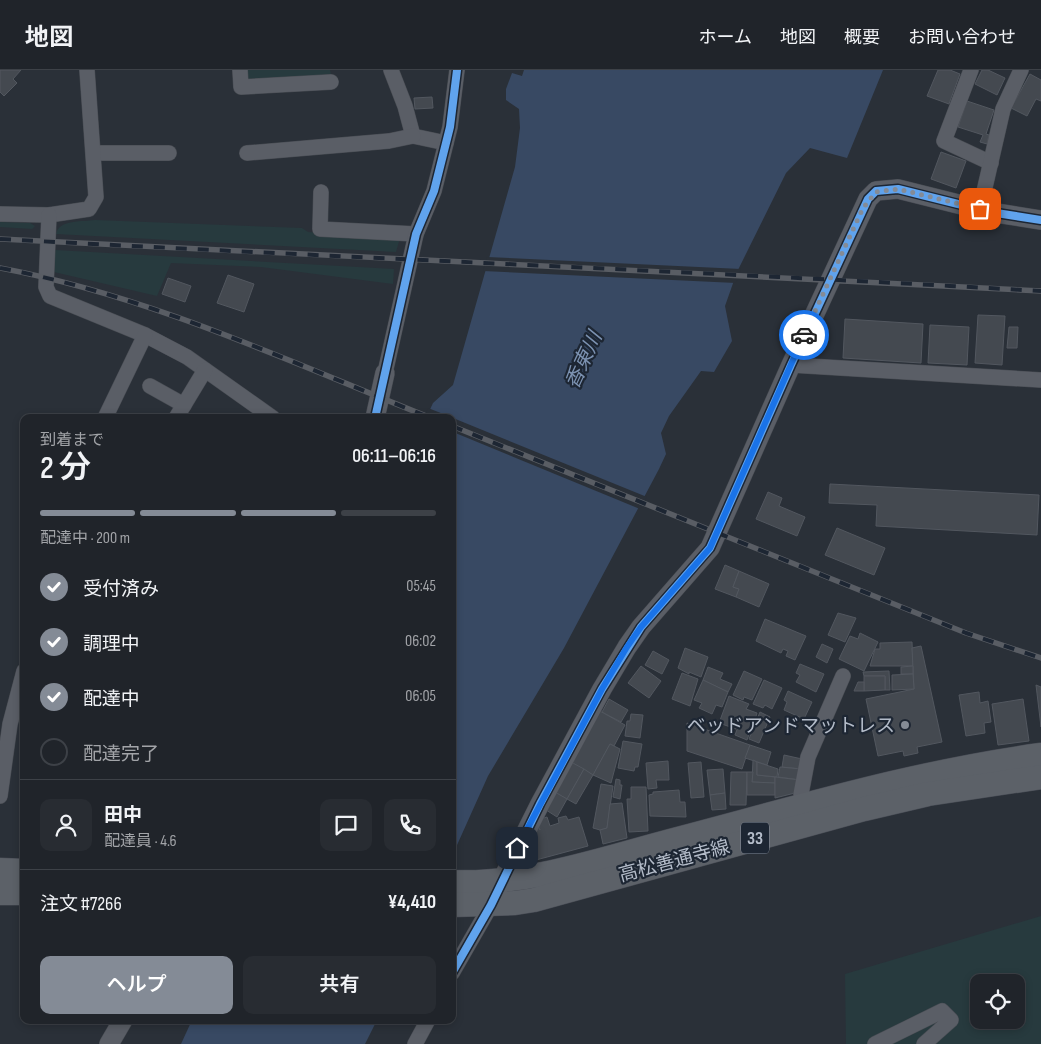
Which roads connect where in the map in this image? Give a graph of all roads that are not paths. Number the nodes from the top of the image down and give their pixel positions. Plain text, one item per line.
1 (87, 70) edge
2 (240, 70) edge
3 (391, 70) edge
4 (457, 70) edge
5 (972, 70) edge
6 (1022, 70) edge
7 (331, 82) dead end
8 (413, 136) junction
9 (446, 143) junction
10 (94, 152) junction
11 (247, 153) dead end
12 (169, 154) dead end
13 (991, 163) junction
14 (321, 192) dead end
15 (980, 209) junction
16 (0, 214) edge
17 (49, 214) junction
18 (1041, 220) edge
19 (416, 234) junction
20 (145, 335) junction
21 (790, 364) junction
22 (205, 370) junction
23 (385, 373) joint
24 (1041, 380) edge
25 (150, 386) dead end
26 (180, 411) edge
27 (107, 414) edge
28 (267, 414) edge
29 (376, 414) edge
30 (842, 676) dead end
31 (20, 684) edge
32 (4, 734) edge
33 (1041, 755) edge
34 (1041, 777) edge
35 (0, 796) edge
36 (807, 804) junction
37 (0, 870) edge
38 (20, 870) edge
39 (456, 884) edge
40 (0, 893) edge
41 (20, 893) edge
42 (480, 896) edge
43 (456, 962) edge
44 (121, 1024) edge
45 (426, 1024) edge
46 (109, 1044) edge
47 (415, 1044) edge
48 (875, 1044) edge
49 (924, 1044) edge

1 - 10 street
2 - 7 street
3 - 8 street
4 - 9 street
5 - 13 street
6 - 13 street
8 - 9 street
8 - 11 street
9 - 19 street
10 - 12 street
10 - 17 street
13 - 15 street
14 - 19 street
15 - 18 street
15 - 21 street
16 - 17 street
17 - 20 street
19 - 23 street
20 - 22 street
20 - 27 street
21 - 24 street
21 - 42 street
22 - 26 street
22 - 28 street
23 - 29 street
25 - 26 street
30 - 36 street
31 - 32 street
32 - 35 street
33 - 36 main road, 高松善通寺線 / 33
34 - 42 main road, 高松善通寺線 / 33
36 - 42 main road, 高松善通寺線 / 33
37 - 38 main road
39 - 42 main road, 高松善通寺線 / 33
40 - 41 main road
42 - 43 street
44 - 46 street
45 - 47 street
48 - 49 street

